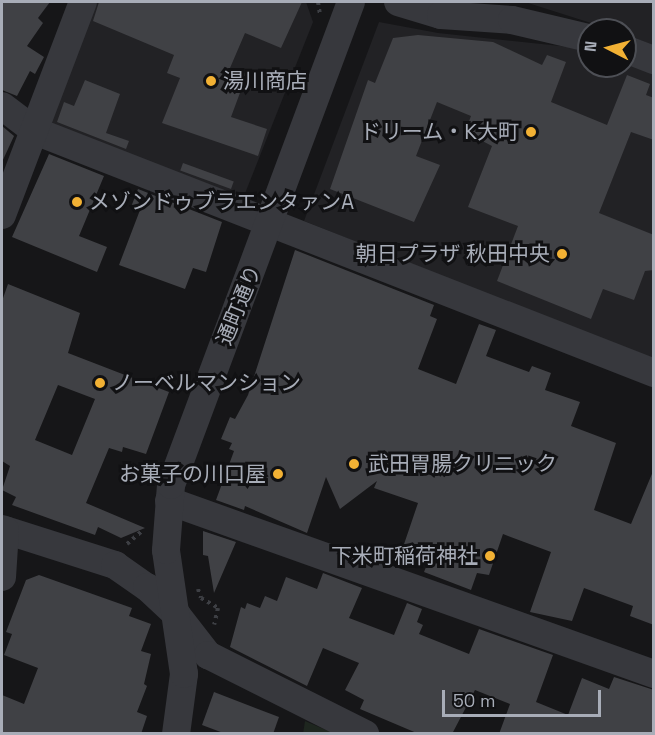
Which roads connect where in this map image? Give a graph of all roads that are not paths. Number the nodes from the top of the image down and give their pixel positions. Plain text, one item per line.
1 (83, 2) edge
2 (351, 2) edge
3 (398, 2) edge
4 (577, 35) edge
5 (637, 54) edge
6 (654, 60) edge
7 (2, 106) edge
8 (35, 131) junction
9 (2, 216) edge
10 (272, 222) junction
11 (654, 373) edge
12 (169, 501) junction
13 (3, 530) edge
14 (2, 577) edge
15 (177, 615) junction
16 (654, 674) edge
17 (176, 734) edge
18 (365, 734) edge

1 - 8 street
2 - 10 street, 通町通り
3 - 4 street
5 - 6 street
7 - 8 street
8 - 9 street
8 - 10 street
10 - 11 street
10 - 12 street, 通町通り
12 - 15 street, 通町通り
12 - 16 street
13 - 14 street
13 - 15 street
15 - 17 street, 通町通り
15 - 18 street

